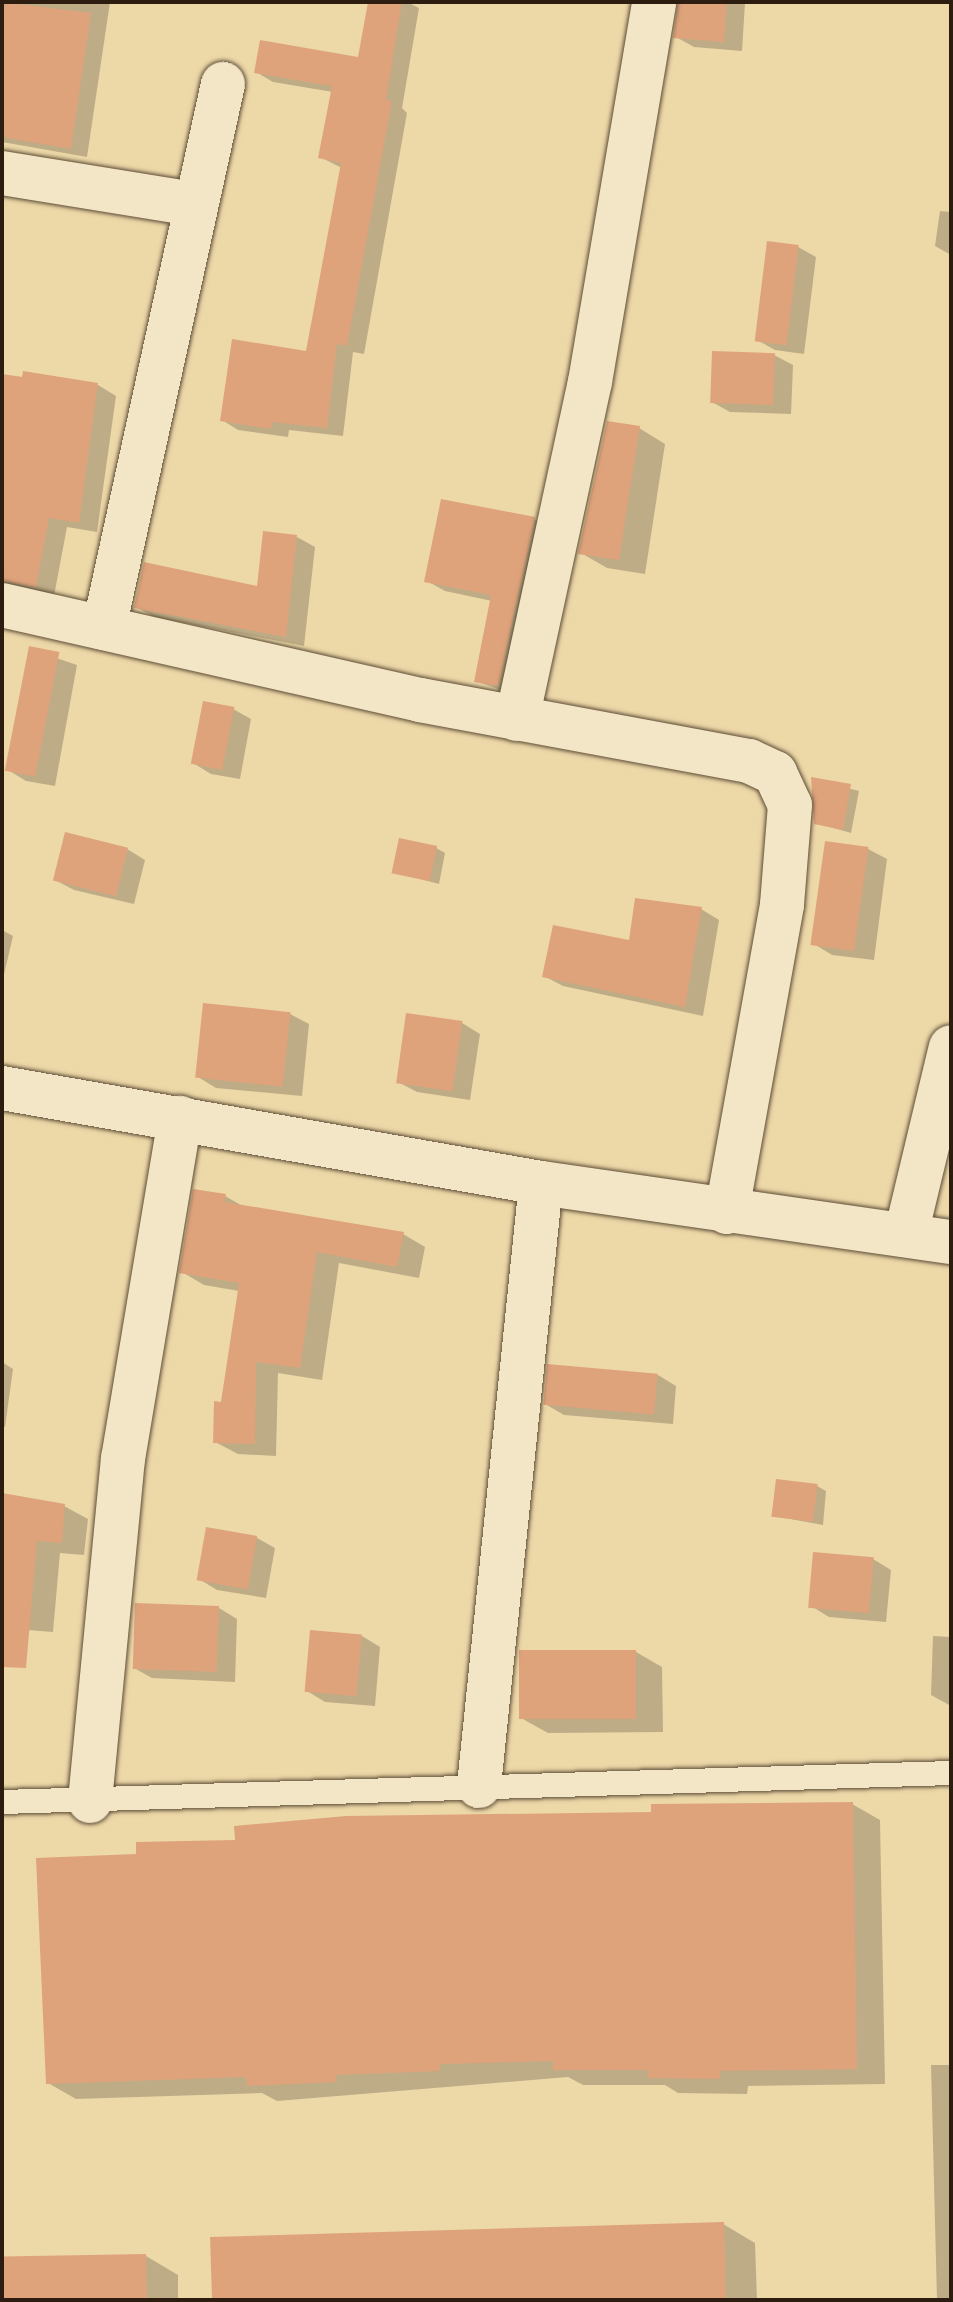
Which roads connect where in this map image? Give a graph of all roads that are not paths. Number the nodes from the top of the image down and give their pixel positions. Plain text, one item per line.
1 (654, 2) edge
2 (223, 84) dead end
3 (2, 173) edge
4 (194, 204) junction
5 (2, 605) edge
6 (104, 628) junction
7 (517, 719) junction
8 (951, 1047) edge
9 (2, 1088) edge
10 (180, 1118) junction
11 (541, 1183) junction
12 (727, 1212) junction
13 (906, 1234) junction
14 (951, 1242) edge
15 (951, 1773) edge
16 (479, 1786) junction
17 (90, 1801) junction
18 (2, 1802) edge

1 - 7 street
2 - 4 street
3 - 4 street
4 - 6 street
5 - 6 street
6 - 7 street
7 - 12 street
8 - 13 street
9 - 10 street
10 - 11 street
10 - 17 street
11 - 12 street
11 - 16 street
12 - 13 street
13 - 14 street
15 - 16 lane
16 - 17 lane
17 - 18 lane

